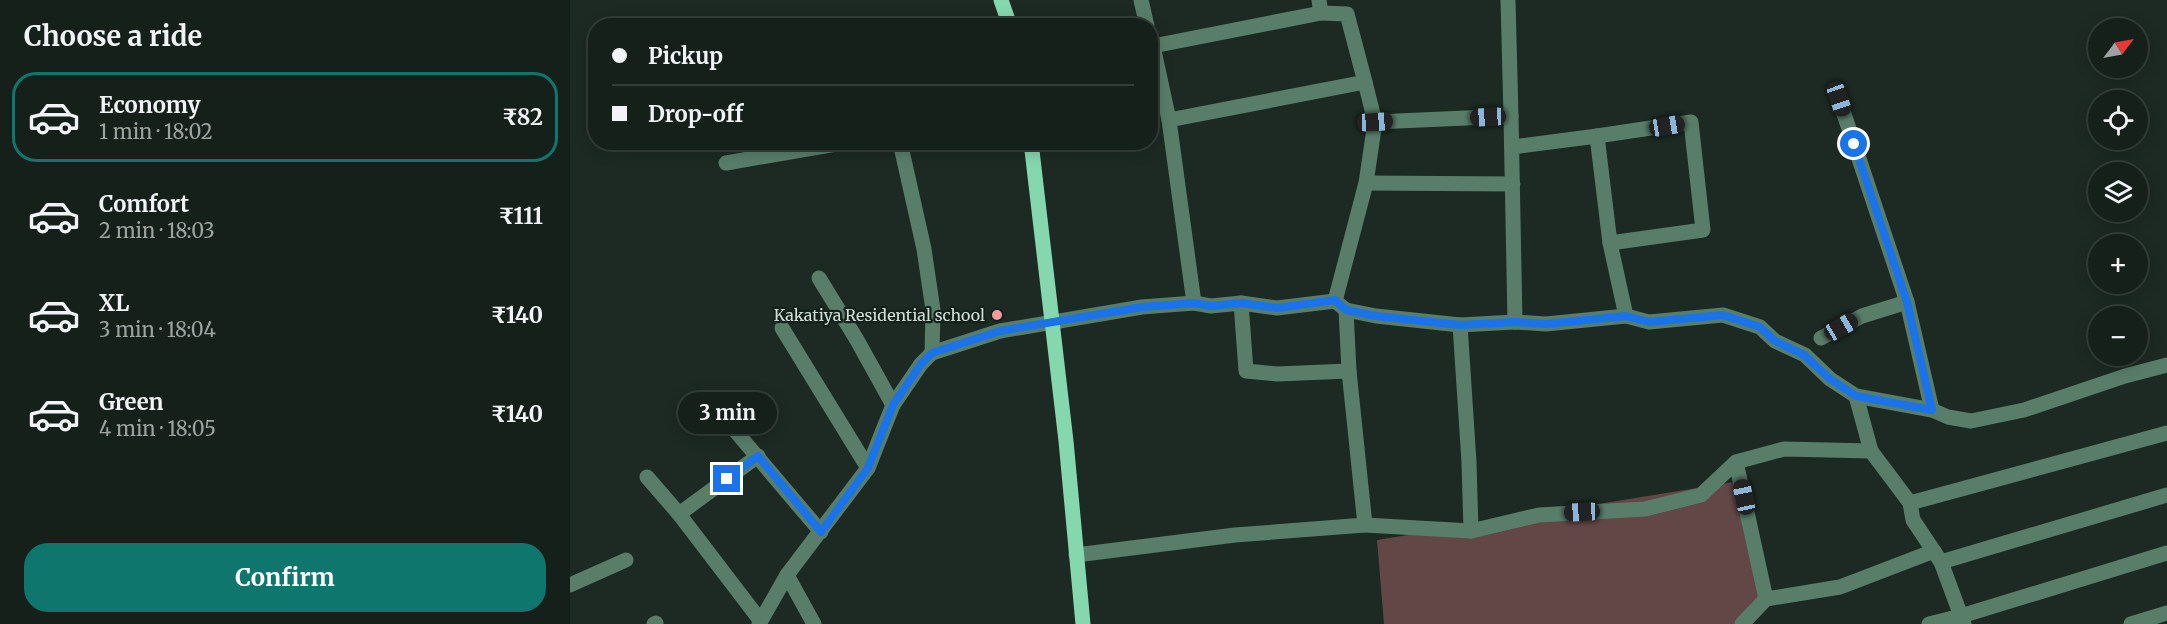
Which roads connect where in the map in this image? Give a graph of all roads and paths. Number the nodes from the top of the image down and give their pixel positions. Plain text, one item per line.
1 (1001, 0) edge
2 (1141, 0) edge
3 (1508, 0) edge
4 (1320, 7) edge
5 (1007, 18) edge
6 (1145, 18) edge
7 (1158, 41) edge
8 (1158, 70) edge
9 (1365, 82) junction
10 (1839, 99) dead end
11 (1511, 116) junction
12 (1169, 120) junction
13 (1375, 122) junction
14 (1596, 136) junction
15 (1512, 147) junction
16 (802, 150) edge
17 (902, 150) edge
18 (1032, 150) edge
19 (726, 163) dead end
20 (1366, 183) junction
21 (1513, 184) junction
22 (1610, 243) junction
23 (819, 278) dead end
24 (1907, 302) junction
25 (1194, 303) junction
26 (1241, 303) junction
27 (1340, 305) junction
28 (1626, 316) junction
29 (1052, 321) junction
30 (1515, 322) junction
31 (1460, 325) junction
32 (782, 328) dead end
33 (1821, 338) dead end
34 (932, 353) junction
35 (2167, 365) edge
36 (1349, 371) junction
37 (1856, 396) junction
38 (893, 405) junction
39 (1932, 410) junction
40 (721, 414) dead end
41 (2167, 433) edge
42 (1871, 451) junction
43 (758, 456) junction
44 (1736, 462) junction
45 (868, 468) junction
46 (647, 477) dead end
47 (2167, 495) edge
48 (1910, 502) junction
49 (679, 514) junction
50 (1365, 525) junction
51 (1471, 531) junction
52 (821, 532) junction
53 (2167, 553) edge
54 (1076, 555) junction
55 (1938, 556) junction
56 (626, 560) dead end
57 (787, 575) junction
58 (570, 585) edge
59 (1766, 599) junction
60 (2167, 613) edge
61 (1963, 620) edge
62 (759, 622) edge
63 (813, 624) edge
64 (1083, 624) edge
65 (1742, 624) edge
66 (1929, 624) edge
67 (2131, 624) edge

1 - 5 main road
2 - 6 street
3 - 11 street
4 - 7 street
4 - 9 street
8 - 12 street
9 - 12 street
9 - 13 street
10 - 24 street
11 - 13 street
11 - 15 street
12 - 25 street
13 - 20 street
14 - 15 street
14 - 22 street
14 - 22 street
15 - 21 street
16 - 19 street
17 - 34 street
18 - 29 main road
20 - 21 street
20 - 27 street
21 - 30 street
22 - 28 street
23 - 38 street
24 - 33 street
24 - 39 street
25 - 26 street
25 - 29 street
26 - 27 street
26 - 36 street
27 - 31 street
27 - 36 street
28 - 30 street
28 - 37 street
29 - 34 street
29 - 54 main road
30 - 31 street
31 - 51 street
32 - 45 street
34 - 38 street
35 - 39 street
36 - 50 street
37 - 39 street
37 - 42 street
38 - 45 street
40 - 43 street
41 - 48 street
42 - 44 street
42 - 48 street
43 - 49 street
43 - 52 street
44 - 51 street
44 - 59 street
45 - 52 street
46 - 49 street
47 - 55 street
48 - 55 street
49 - 62 street
50 - 51 street
50 - 54 street
52 - 57 street
53 - 61 street
54 - 64 main road
55 - 59 street
55 - 61 street
56 - 58 street
57 - 62 street
57 - 63 street
59 - 65 street
60 - 67 street
61 - 66 street

